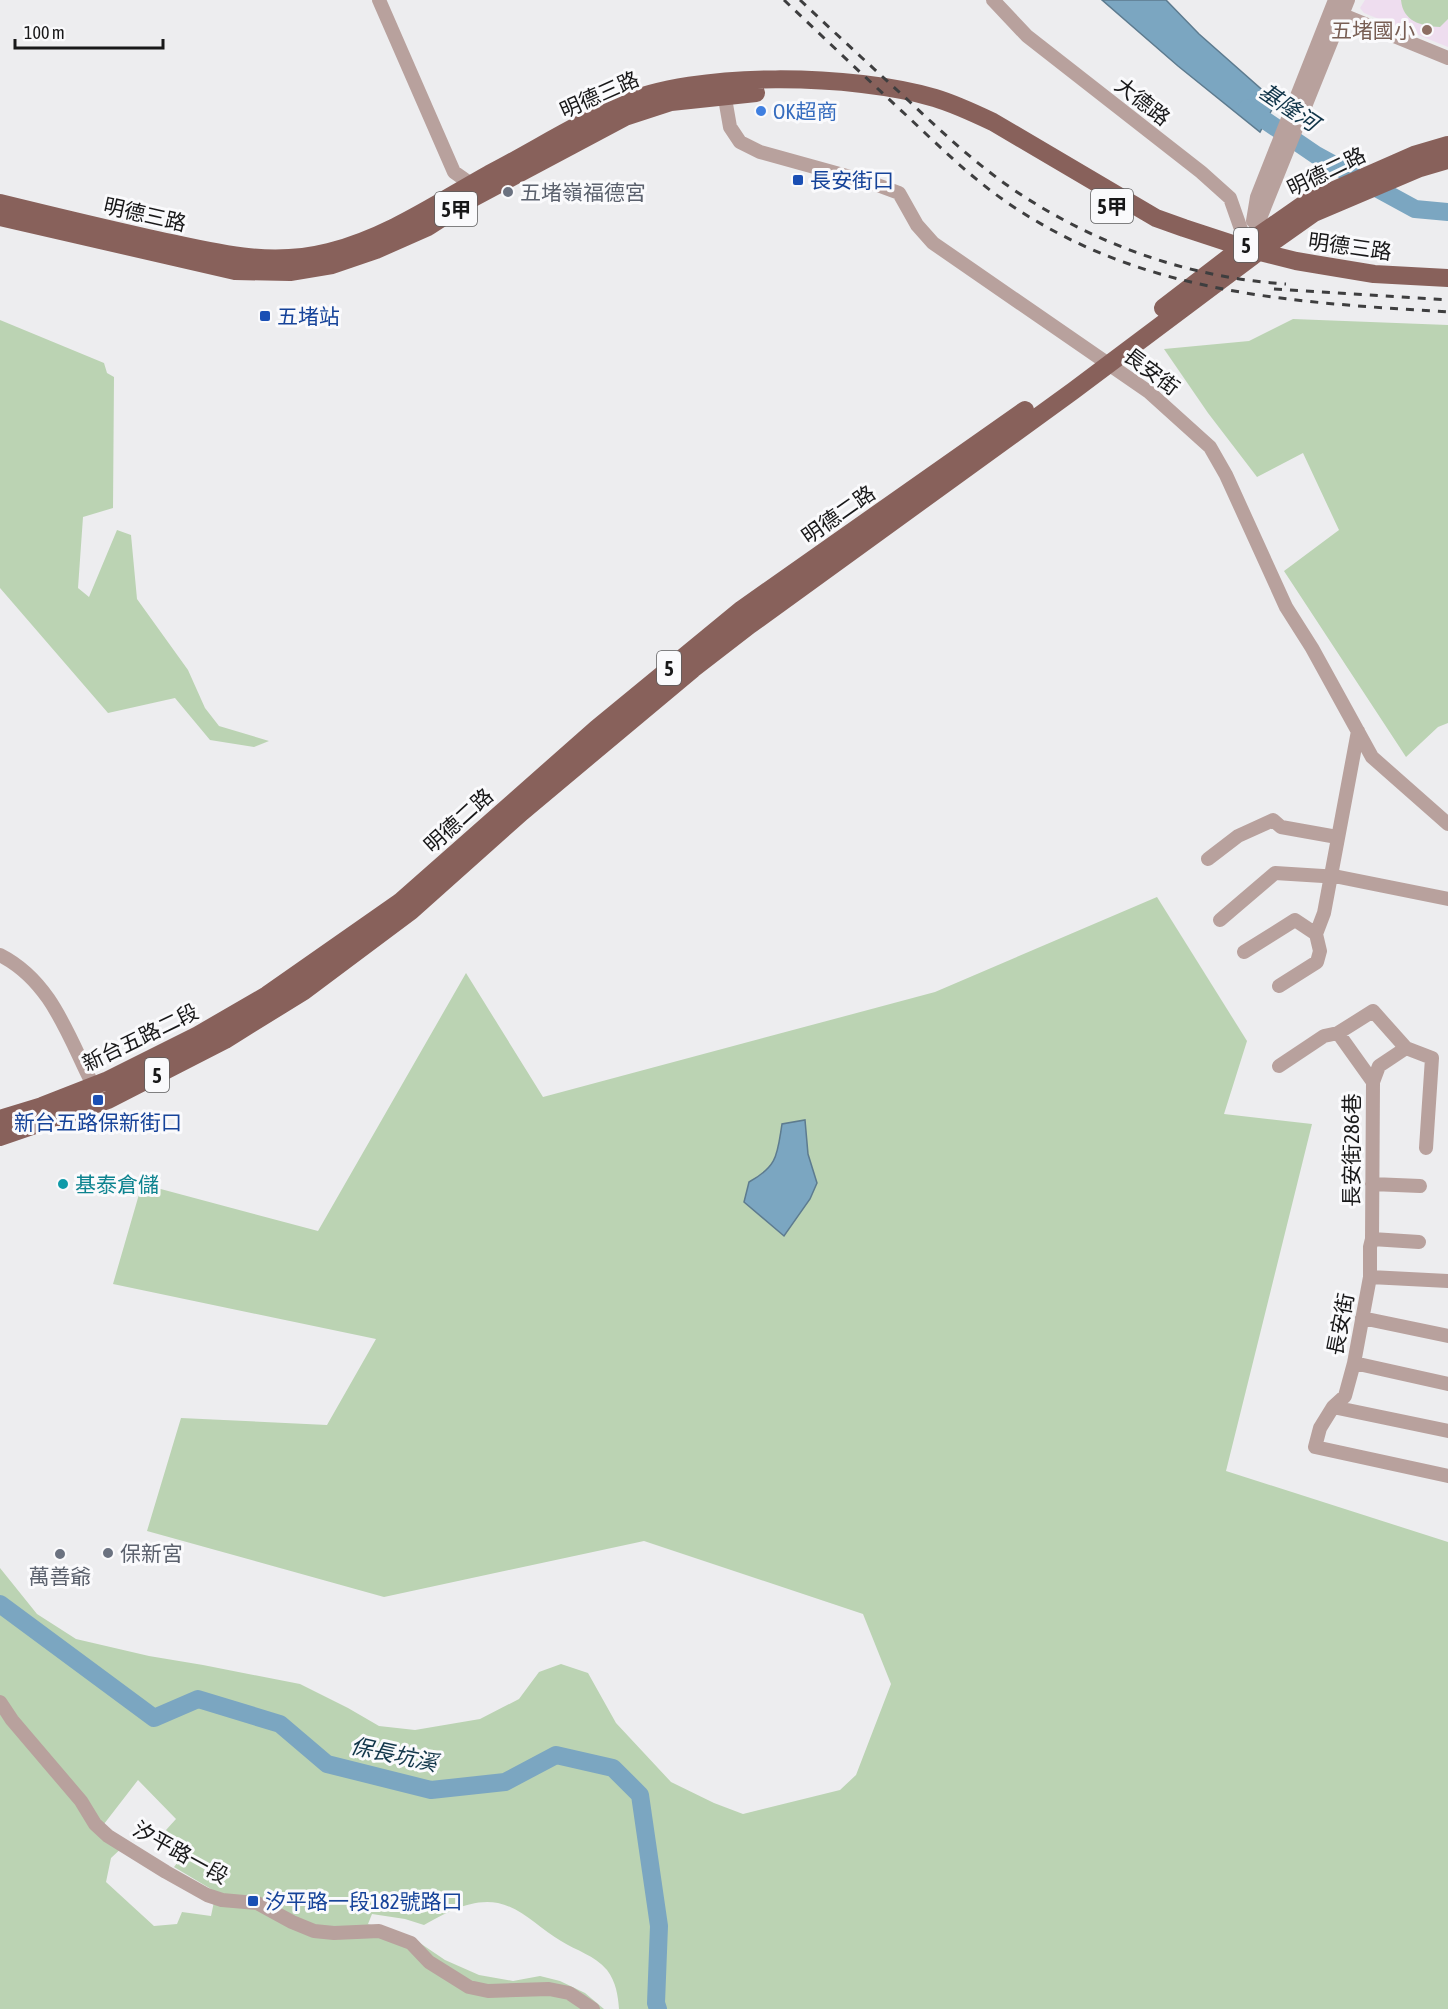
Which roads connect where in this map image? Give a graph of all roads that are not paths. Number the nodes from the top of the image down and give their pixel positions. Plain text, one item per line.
1 (379, 0) edge
2 (993, 0) edge
3 (1348, 0) edge
4 (1336, 8) edge
5 (1448, 58) edge
6 (724, 89) junction
7 (1448, 145) edge
8 (1448, 160) edge
9 (454, 172) junction
10 (477, 188) junction
11 (0, 203) edge
12 (450, 206) junction
13 (0, 217) edge
14 (104, 235) junction
15 (1248, 249) junction
16 (1448, 278) edge
17 (1069, 387) junction
18 (1358, 731) junction
19 (1448, 824) edge
20 (1337, 837) junction
21 (1208, 859) dead end
22 (1330, 876) junction
23 (1448, 898) edge
24 (1220, 920) dead end
25 (1316, 934) junction
26 (1244, 952) dead end
27 (0, 955) edge
28 (298, 984) junction
29 (1279, 986) dead end
30 (1338, 1034) junction
31 (1406, 1048) junction
32 (1279, 1066) dead end
33 (89, 1077) dead end
34 (1372, 1082) junction
35 (0, 1119) edge
36 (0, 1137) edge
37 (1426, 1148) dead end
38 (1372, 1184) junction
39 (1420, 1186) dead end
40 (1372, 1239) junction
41 (1419, 1242) dead end
42 (1370, 1276) junction
43 (1448, 1281) edge
44 (1362, 1318) junction
45 (1448, 1336) edge
46 (1354, 1363) junction
47 (1448, 1384) edge
48 (1333, 1407) junction
49 (1448, 1431) edge
50 (1448, 1476) edge
51 (0, 1702) edge
52 (593, 2009) edge

1 - 9 street
2 - 15 street, 大德路
3 - 4 street
4 - 5 street
4 - 15 street
6 - 10 main road, 明德三路 / 5甲
6 - 15 main road, 明德三路 / 5甲
6 - 18 street, 長安街
7 - 17 main road, 明德二路 / 5
8 - 17 main road, 明德二路 / 5
9 - 10 street
9 - 12 street
10 - 12 main road, 明德三路 / 5甲
11 - 14 main road, 明德三路 / 5甲
12 - 14 main road, 明德三路 / 5甲
13 - 14 main road, 明德三路 / 5甲
15 - 16 main road, 明德三路 / 5甲
17 - 28 main road, 明德二路 / 5
18 - 19 street, 長安街
18 - 20 street
20 - 21 street
20 - 22 street
22 - 23 street
22 - 24 street
22 - 25 street
25 - 26 street
25 - 29 street
27 - 33 street
28 - 35 main road, 新台五路二段 / 5
28 - 36 main road, 新台五路二段 / 5
30 - 31 street
30 - 32 street
30 - 34 street, 長安街286巷
31 - 34 street
31 - 37 street
34 - 38 street, 長安街286巷
38 - 39 street
38 - 40 street, 長安街286巷
40 - 41 street
40 - 42 street, 長安街286巷
42 - 43 street, 長安街
42 - 44 street, 長安街
44 - 45 street
44 - 46 street, 長安街
46 - 47 street
46 - 48 street, 長安街
48 - 49 street
48 - 50 street, 長安街
51 - 52 street, 汐平路一段

